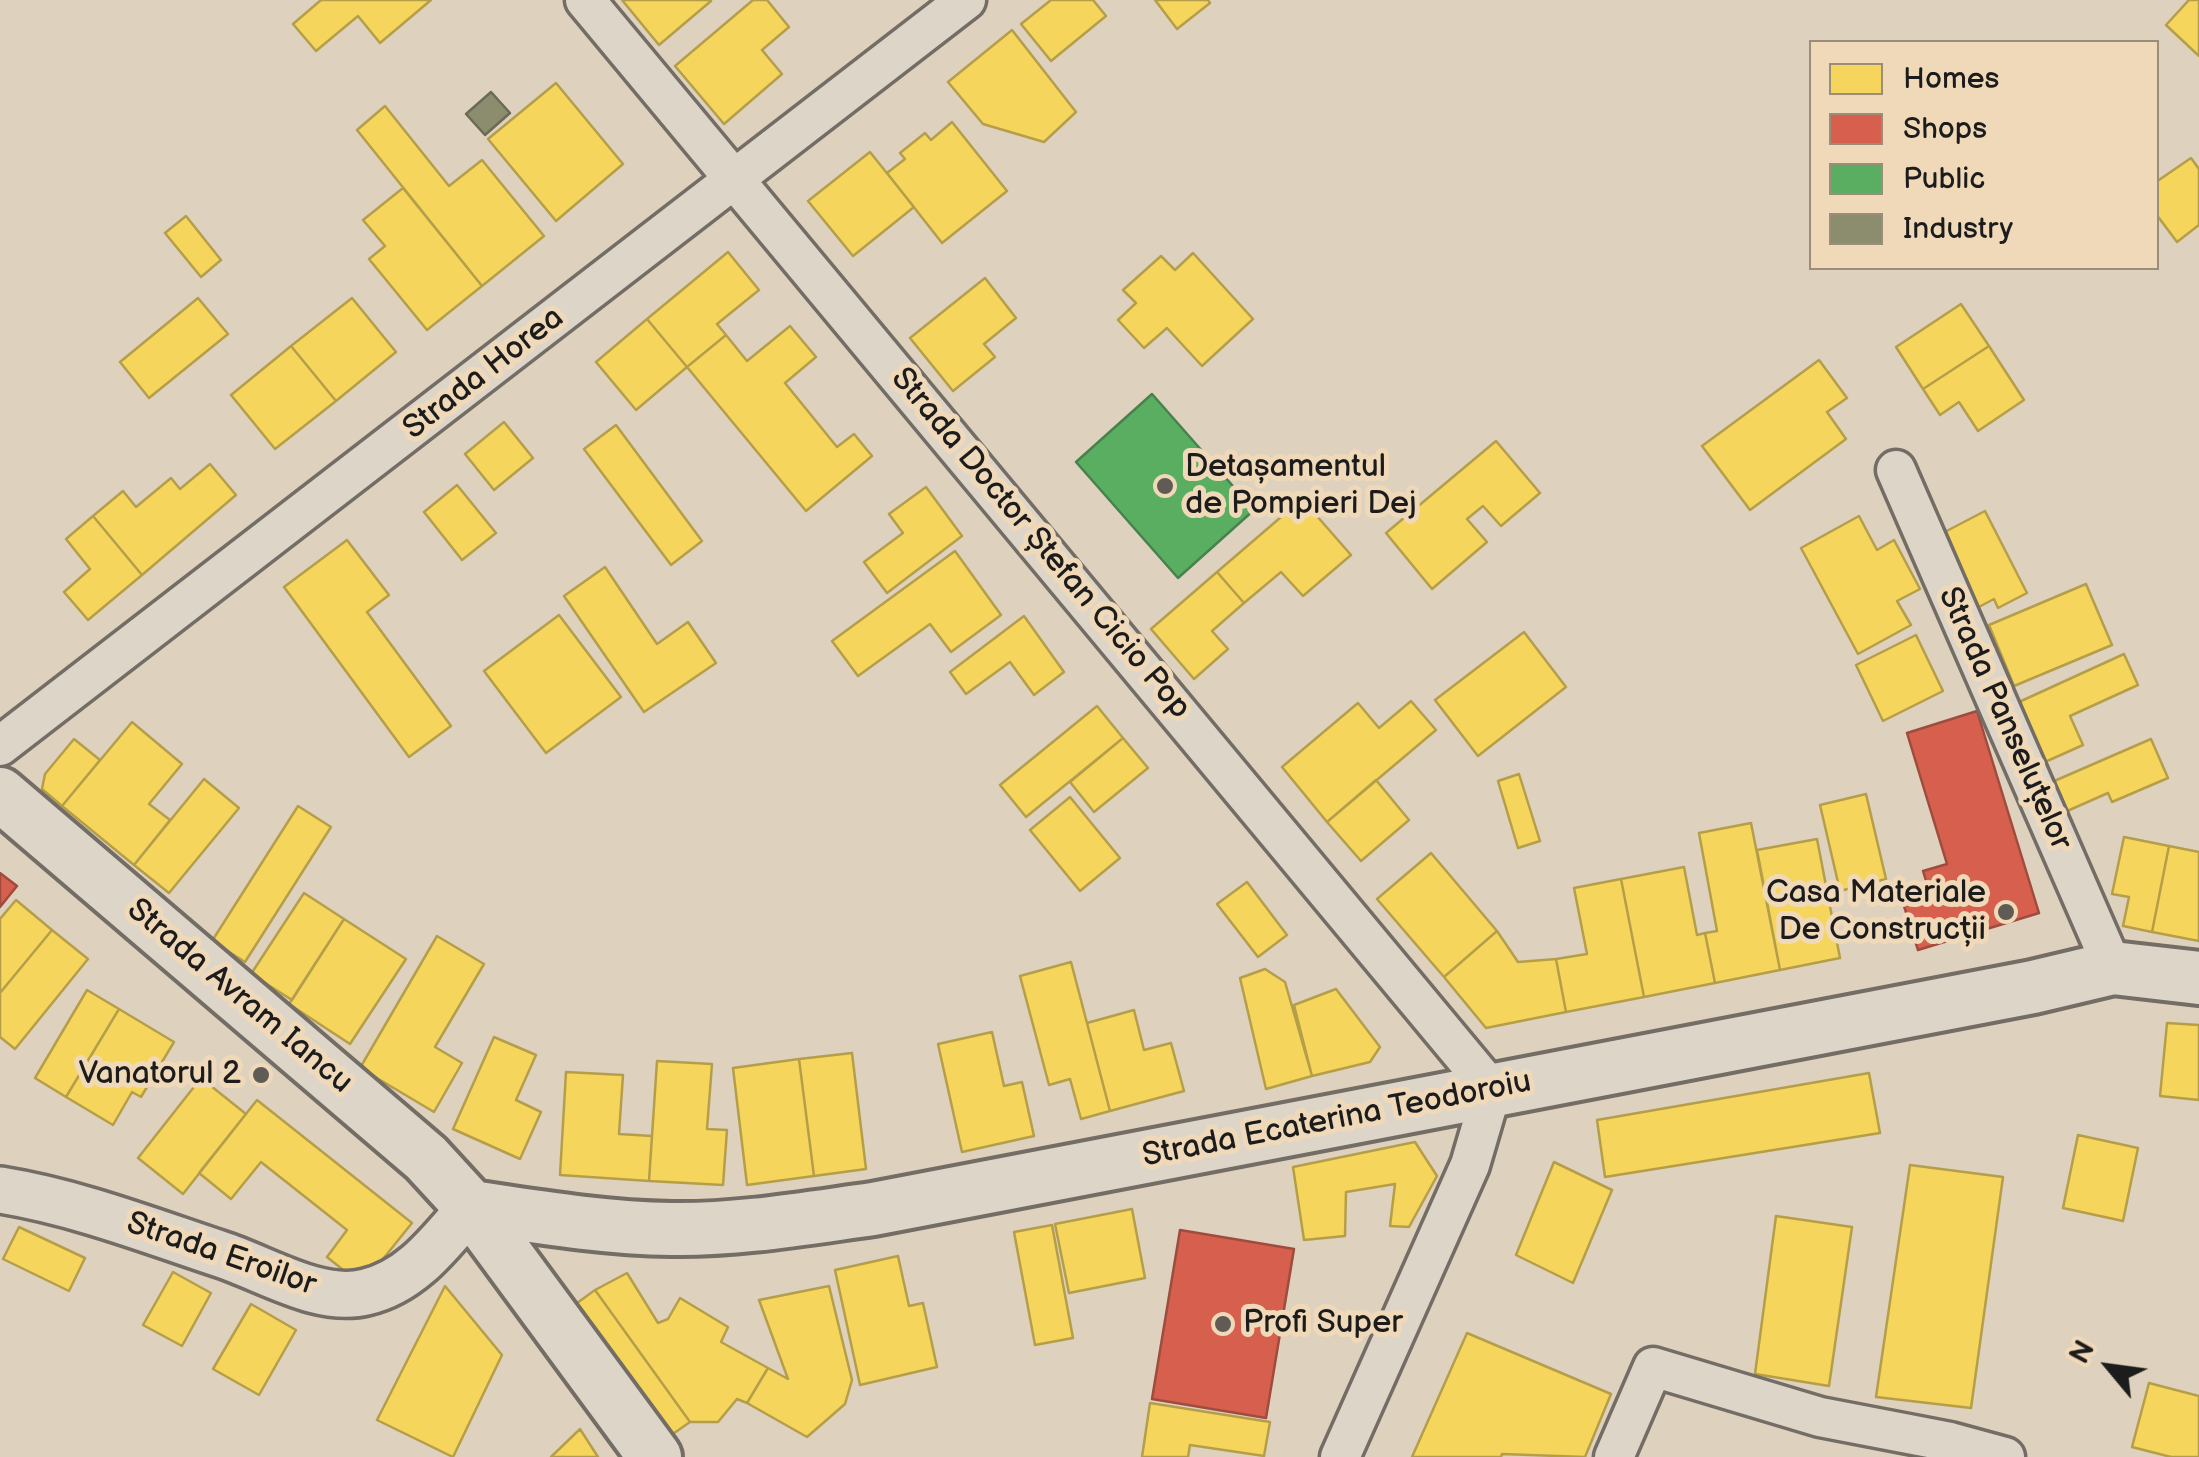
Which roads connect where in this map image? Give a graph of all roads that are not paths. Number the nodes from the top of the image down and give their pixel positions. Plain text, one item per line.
1 (585, 0) edge
2 (966, 0) edge
3 (737, 179) junction
4 (1896, 470) dead end
5 (0, 746) edge
6 (0, 794) edge
7 (2112, 968) junction
8 (2199, 978) edge
9 (1492, 1090) junction
10 (0, 1190) edge
11 (471, 1206) junction
12 (656, 1457) edge
13 (1340, 1457) edge
14 (1614, 1457) edge
15 (2005, 1457) edge

1 - 3 street, Strada Doctor Ștefan Cicio Pop
2 - 3 street, Strada Horea
3 - 5 street, Strada Horea
3 - 9 street, Strada Doctor Ștefan Cicio Pop
4 - 7 street, Strada Panseluțelor
6 - 11 main road, Strada Avram Iancu
7 - 8 main road, Strada Ecaterina Teodoroiu
7 - 9 main road, Strada Ecaterina Teodoroiu
9 - 11 main road, Strada Ecaterina Teodoroiu
9 - 13 street
10 - 11 street, Strada Eroilor
11 - 12 main road, Strada Avram Iancu
14 - 15 street

